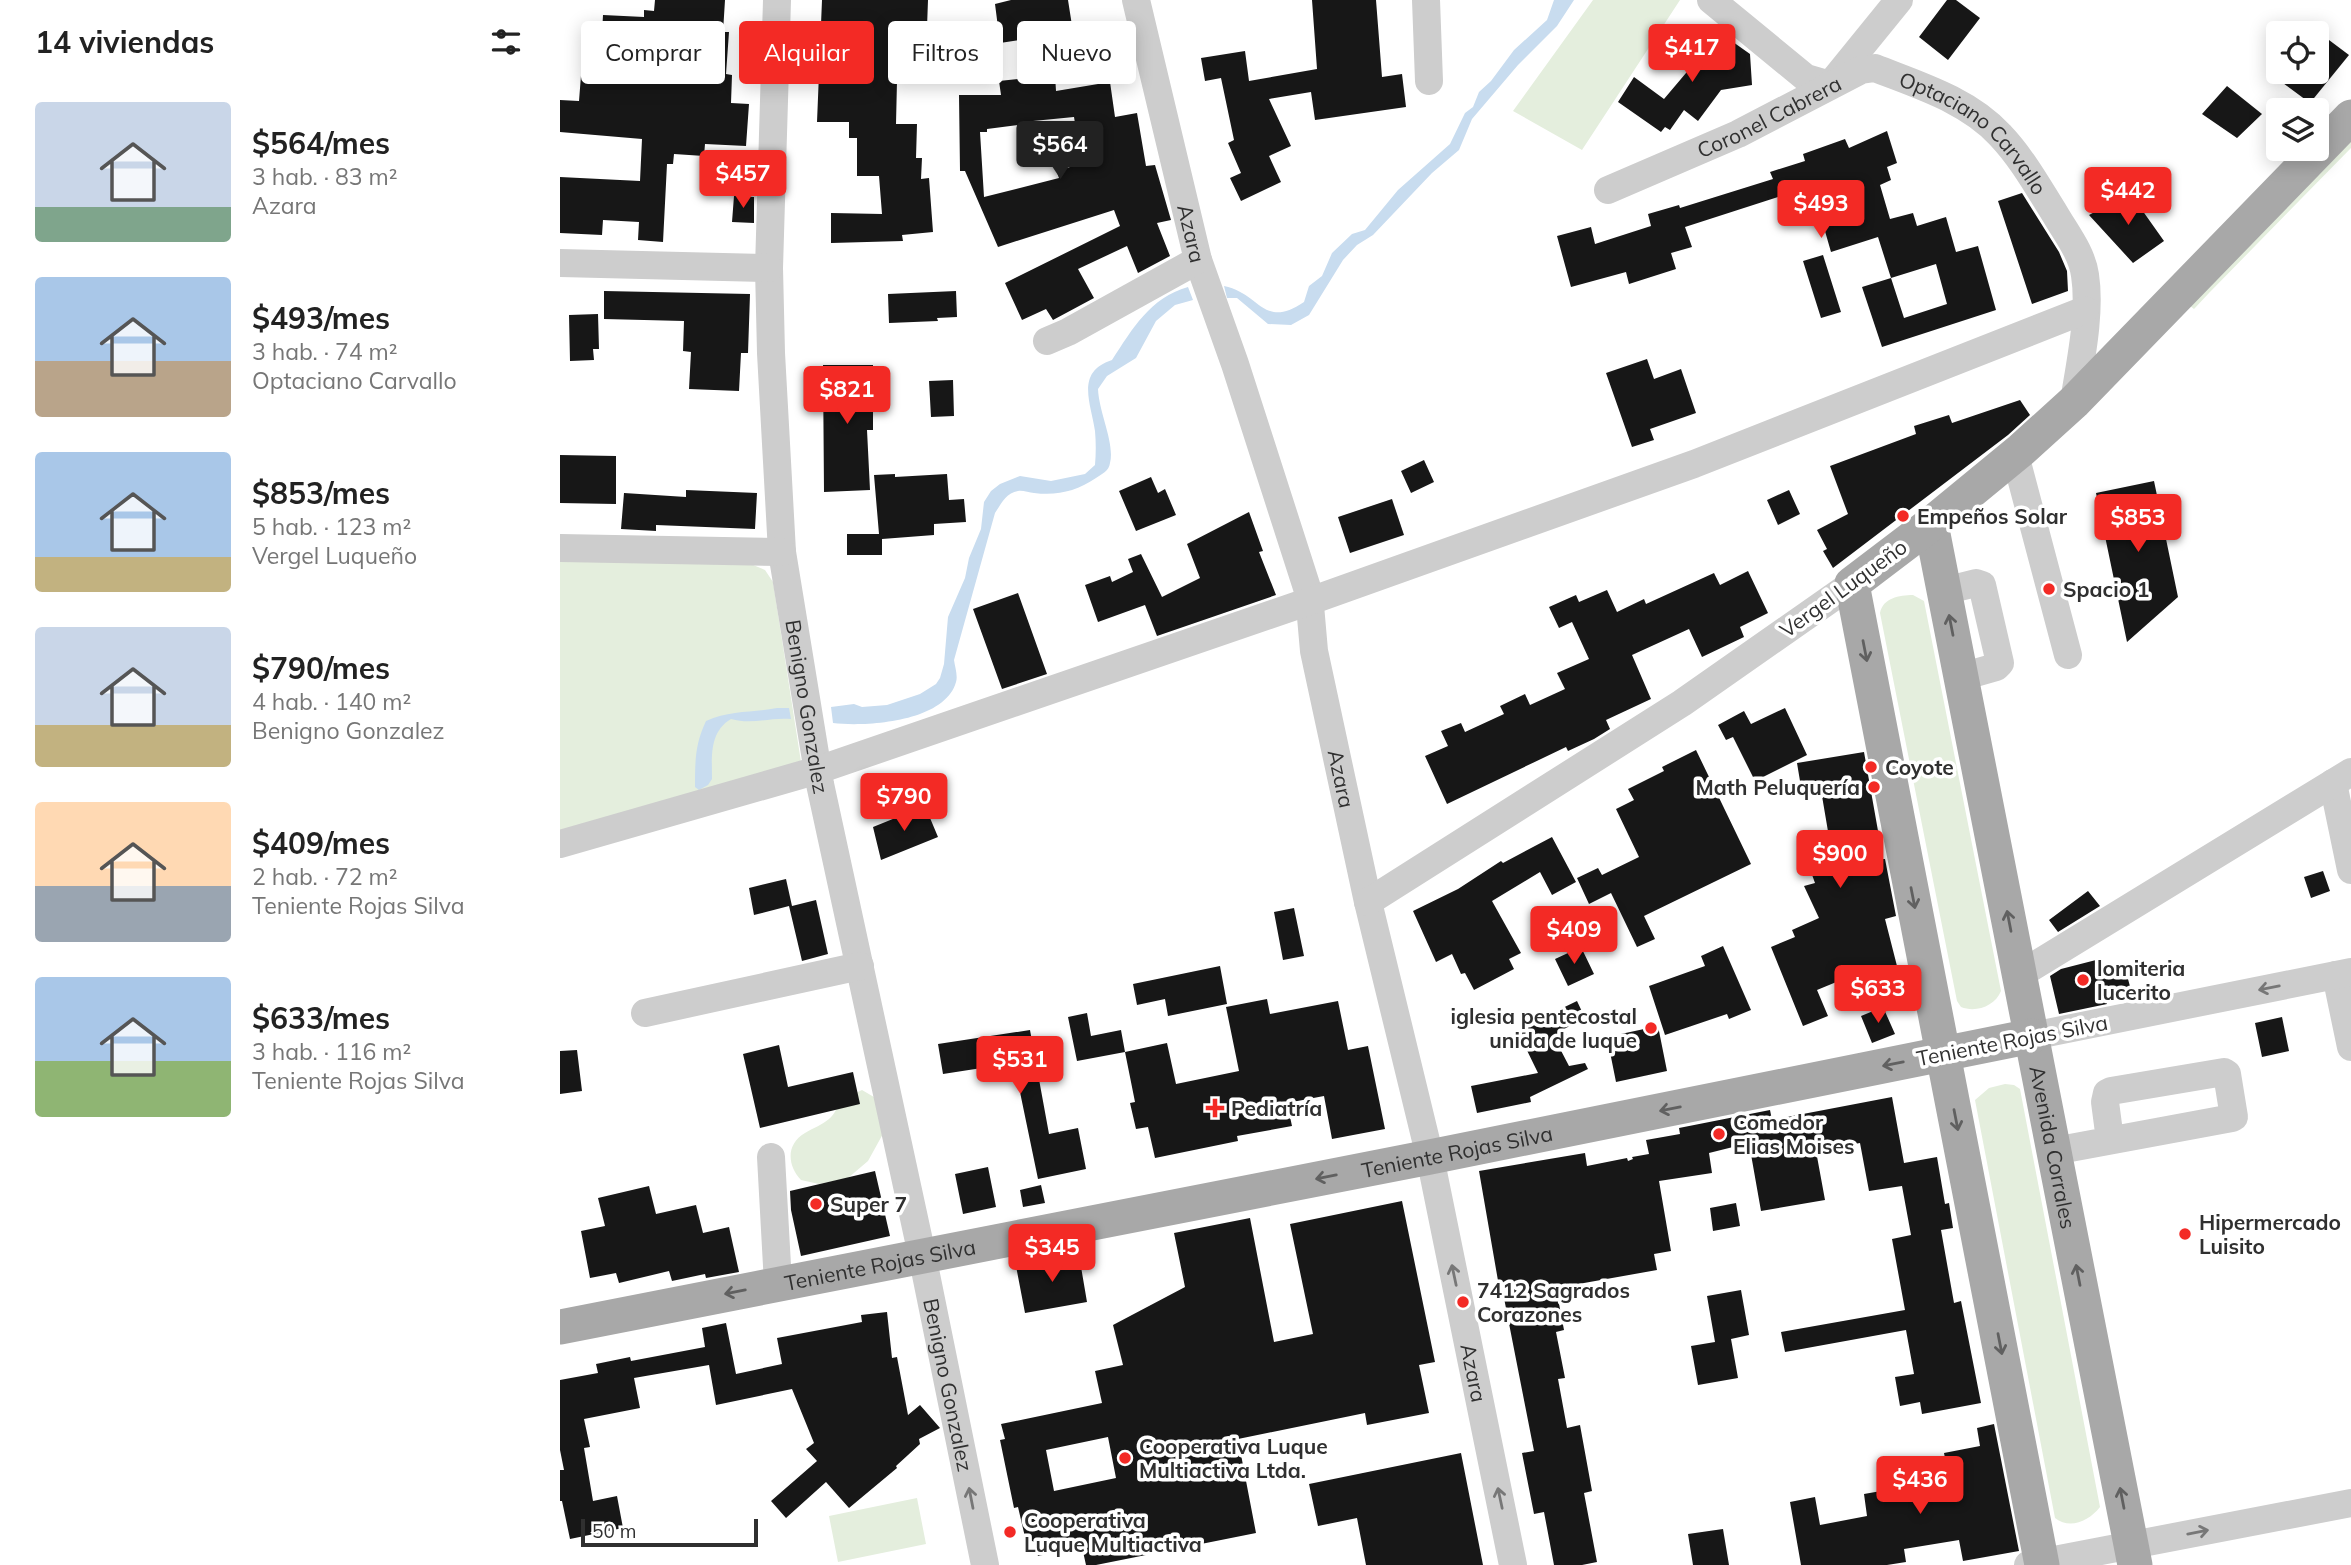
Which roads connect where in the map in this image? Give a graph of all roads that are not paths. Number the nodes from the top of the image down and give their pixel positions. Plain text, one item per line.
1 (777, 0) edge
2 (1136, 0) edge
3 (1426, 0) edge
4 (1711, 0) edge
5 (1899, 0) edge
6 (1429, 81) dead end
7 (1830, 85) junction
8 (2351, 117) edge
9 (1608, 190) dead end
10 (560, 263) edge
11 (1200, 267) junction
12 (769, 268) junction
13 (2085, 310) junction
14 (1047, 341) dead end
15 (2074, 402) junction
16 (2015, 455) junction
17 (1931, 524) junction
18 (560, 548) edge
19 (782, 552) junction
20 (1852, 584) junction
21 (1310, 601) junction
22 (2068, 655) dead end
23 (818, 770) junction
24 (2342, 777) edge
25 (560, 844) edge
26 (2351, 870) edge
27 (1368, 902) junction
28 (860, 966) junction
29 (2344, 973) edge
30 (2019, 975) junction
31 (645, 1013) dead end
32 (2032, 1036) junction
33 (2351, 1047) edge
34 (1943, 1054) junction
35 (2110, 1140) dead end
36 (2054, 1151) junction
37 (771, 1157) dead end
38 (1430, 1157) junction
39 (922, 1255) junction
40 (778, 1284) junction
41 (560, 1327) edge
42 (2351, 1503) edge
43 (2133, 1555) edge
44 (2038, 1564) edge
45 (985, 1565) edge
46 (1514, 1565) edge

1 - 12 street, Benigno Gonzalez
2 - 11 street, Azara
3 - 6 street
4 - 7 street
5 - 7 street, Coronel Cabrera
7 - 9 street, Coronel Cabrera
7 - 13 street, Optaciano Carvallo
8 - 15 main road, Vergel Luqueño
10 - 12 street
11 - 14 street
11 - 21 street, Azara
12 - 19 street, Benigno Gonzalez
13 - 15 street, Optaciano Carvallo
13 - 21 street
15 - 16 main road, Vergel Luqueño
16 - 17 main road, Vergel Luqueño
16 - 22 street
17 - 20 main road, Vergel Luqueño
30 -> 17 main road, Avenida Corrales
18 - 19 street
19 - 23 street, Benigno Gonzalez
20 - 27 street, Vergel Luqueño
20 -> 34 main road
21 - 23 street
21 - 27 street, Azara
23 - 25 street
23 - 28 street, Benigno Gonzalez
24 - 26 street
24 - 30 street
27 - 38 street, Azara
28 - 31 street
28 - 39 street, Benigno Gonzalez
29 -> 32 street, Teniente Rojas Silva
29 - 33 street
30 - 32 main road, Avenida Corrales
32 - 34 main road, Teniente Rojas Silva
32 - 36 main road, Avenida Corrales
34 -> 38 main road, Teniente Rojas Silva
34 -> 44 main road
35 - 36 street
43 -> 36 main road, Avenida Corrales
37 - 40 street
38 -> 39 main road, Teniente Rojas Silva
46 -> 38 street, Azara
39 - 40 main road, Teniente Rojas Silva
45 -> 39 street, Benigno Gonzalez
40 -> 41 main road, Teniente Rojas Silva
43 -> 42 street
43 - 44 street

